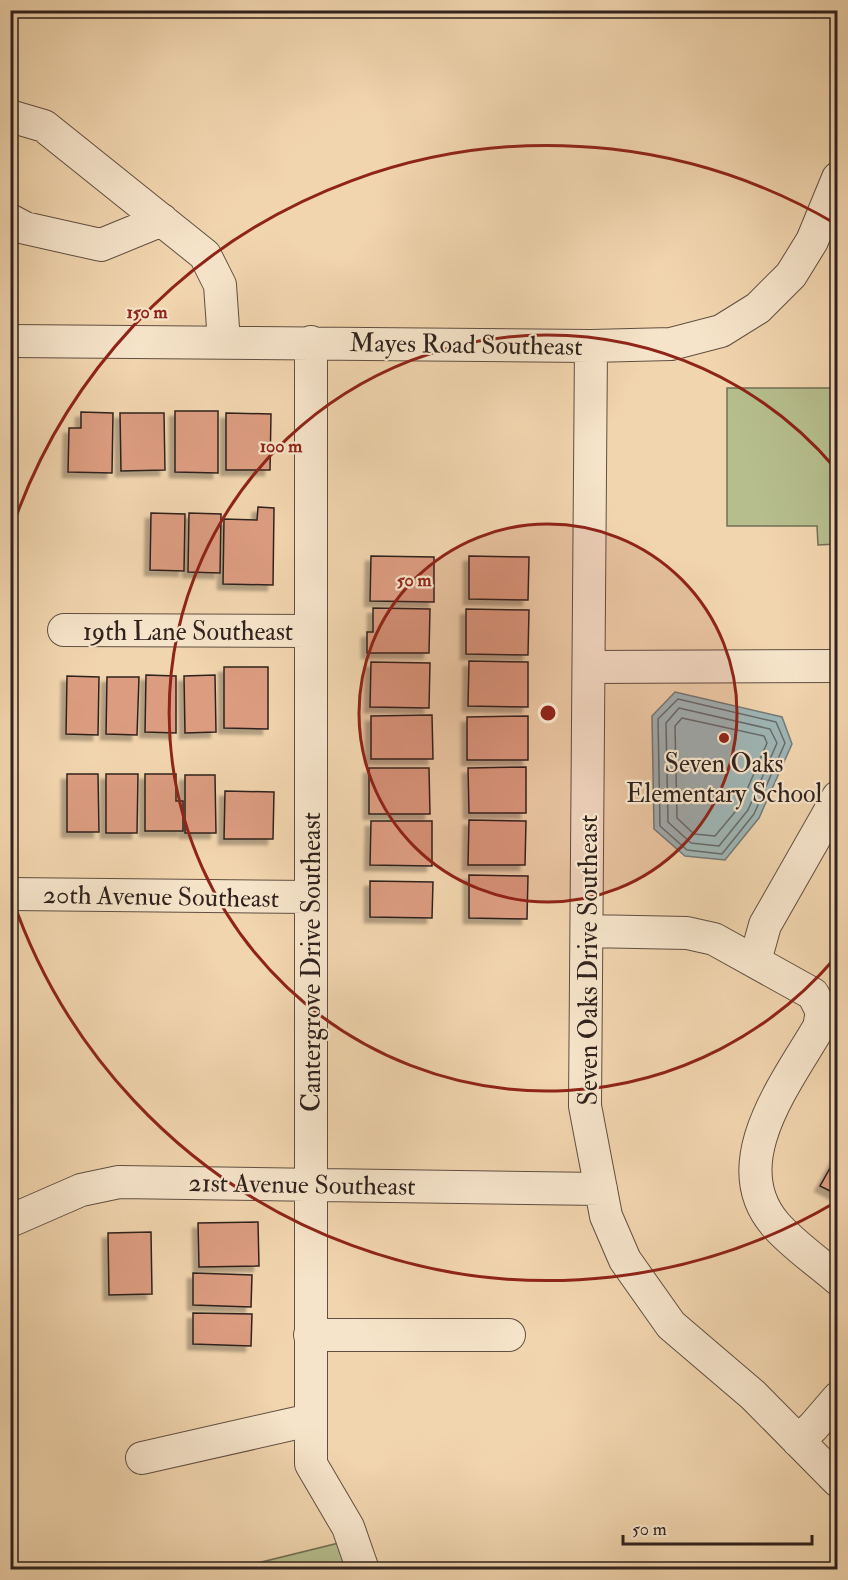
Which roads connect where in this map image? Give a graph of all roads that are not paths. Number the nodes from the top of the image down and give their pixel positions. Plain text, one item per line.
1 (10, 116) edge
2 (837, 178) edge
3 (10, 220) edge
4 (162, 220) junction
5 (10, 341) edge
6 (224, 342) junction
7 (312, 342) junction
8 (591, 345) junction
9 (64, 630) dead end
10 (311, 631) junction
11 (837, 666) edge
12 (589, 667) junction
13 (837, 797) edge
14 (10, 894) edge
15 (311, 897) junction
16 (587, 931) junction
17 (755, 961) junction
18 (310, 1184) junction
19 (601, 1189) junction
20 (10, 1221) edge
21 (837, 1279) edge
22 (310, 1335) junction
23 (509, 1335) dead end
24 (837, 1398) edge
25 (310, 1420) junction
26 (798, 1441) junction
27 (142, 1458) dead end
28 (837, 1481) edge
29 (363, 1569) edge

1 - 4 street
2 - 8 street, Mayes Road Southeast
3 - 4 street
4 - 6 street
5 - 6 street, Mayes Road Southeast
6 - 7 street, Mayes Road Southeast
7 - 8 street, Mayes Road Southeast
7 - 10 street, Cantergrove Drive Southeast
8 - 12 street, Seven Oaks Drive Southeast
9 - 10 street, 19th Lane Southeast
10 - 15 street, Cantergrove Drive Southeast
11 - 12 street
12 - 16 street, Seven Oaks Drive Southeast
13 - 17 street
14 - 15 street, 20th Avenue Southeast
15 - 18 street, Cantergrove Drive Southeast
16 - 17 street
16 - 19 street, Seven Oaks Drive Southeast
17 - 21 street
18 - 19 street, 21st Avenue Southeast
18 - 20 street, 21st Avenue Southeast
18 - 22 street, Cantergrove Drive Southeast
19 - 26 street, Seven Oaks Drive Southeast
22 - 23 street
22 - 25 street, Cantergrove Drive Southeast
24 - 26 street
25 - 27 street
25 - 29 street, Cantergrove Drive Southeast
26 - 28 street, Seven Oaks Drive Southeast

